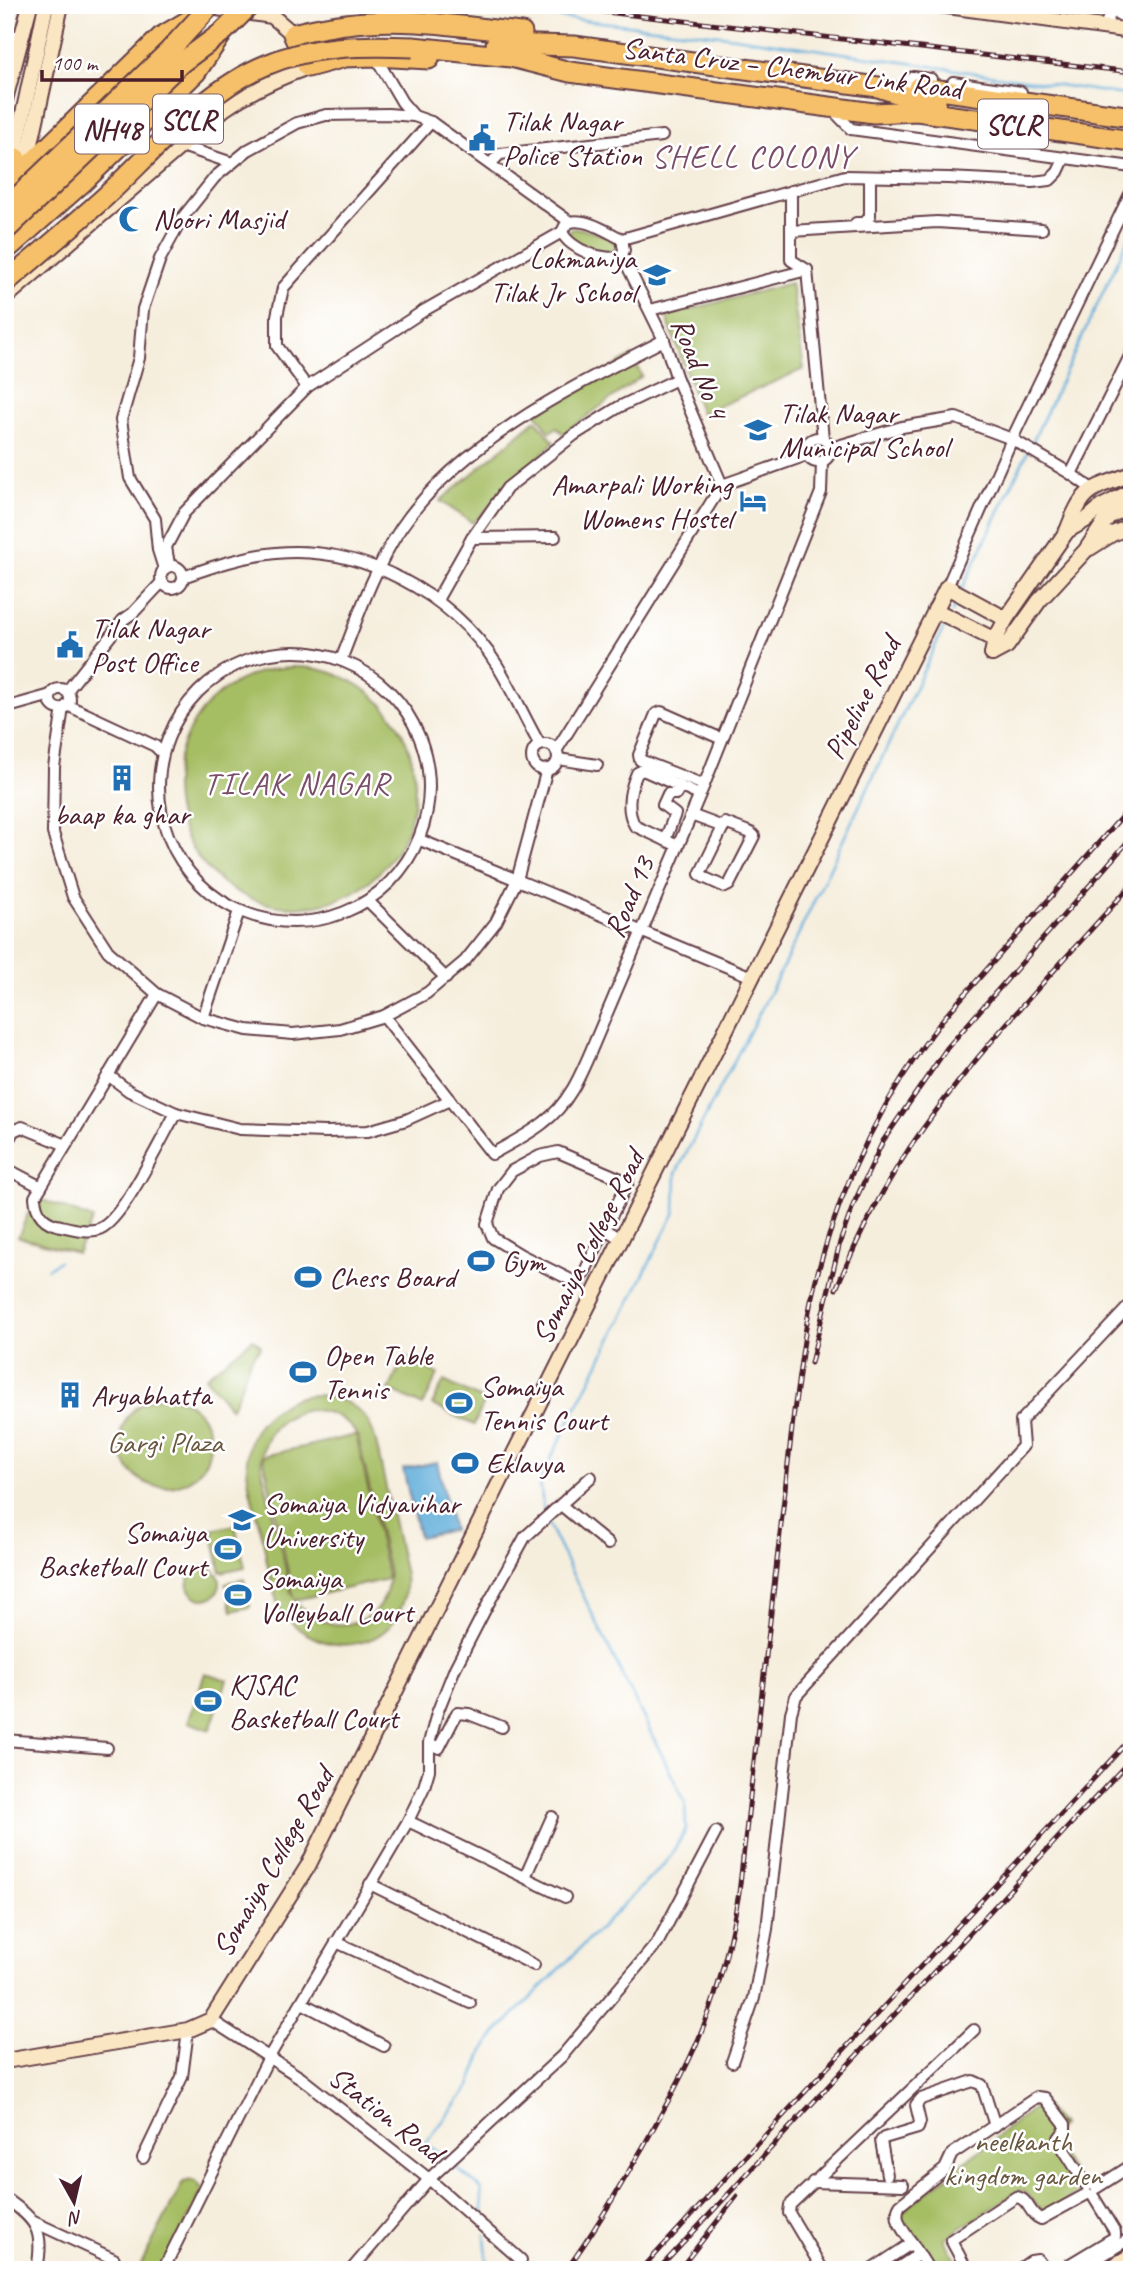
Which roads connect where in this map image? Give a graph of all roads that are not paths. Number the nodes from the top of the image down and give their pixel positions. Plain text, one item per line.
1 (30, 5) edge
2 (46, 5) edge
3 (61, 5) edge
4 (250, 5) edge
5 (940, 5) edge
6 (1115, 5) edge
7 (1124, 5) edge
8 (203, 8) edge
9 (1005, 9) edge
10 (1132, 21) edge
11 (1104, 27) junction
12 (1132, 31) edge
13 (223, 32) junction
14 (5, 34) edge
15 (293, 34) junction
16 (23, 38) junction
17 (413, 41) junction
18 (574, 46) junction
19 (375, 56) junction
20 (308, 67) junction
21 (570, 72) junction
22 (878, 87) junction
23 (902, 87) junction
24 (5, 100) edge
25 (1132, 107) edge
26 (831, 108) junction
27 (414, 116) junction
28 (1132, 117) edge
29 (431, 122) junction
30 (1132, 128) edge
31 (1109, 132) junction
32 (662, 136) dead end
33 (1132, 141) edge
34 (182, 146) junction
35 (1132, 154) edge
36 (1065, 157) junction
37 (20, 160) edge
38 (232, 163) junction
39 (490, 164) junction
40 (1132, 167) edge
41 (870, 177) junction
42 (1132, 190) edge
43 (790, 191) junction
44 (5, 208) edge
45 (570, 222) junction
46 (791, 229) junction
47 (1042, 229) dead end
48 (5, 231) edge
49 (562, 232) junction
50 (622, 239) junction
51 (5, 245) edge
52 (5, 251) edge
53 (622, 255) junction
54 (5, 268) edge
55 (807, 270) junction
56 (5, 283) edge
57 (5, 298) edge
58 (650, 310) junction
59 (664, 340) junction
60 (1132, 352) edge
61 (677, 379) junction
62 (307, 387) junction
63 (823, 439) junction
64 (1015, 441) junction
65 (831, 448) junction
66 (807, 454) junction
67 (822, 462) junction
68 (1072, 474) junction
69 (1132, 474) edge
70 (722, 485) junction
71 (1092, 489) junction
72 (1132, 491) edge
73 (1132, 504) edge
74 (1132, 526) edge
75 (1067, 531) junction
76 (555, 537) dead end
77 (472, 538) junction
78 (1086, 550) junction
79 (167, 568) junction
80 (378, 568) junction
81 (183, 577) junction
82 (162, 582) junction
83 (957, 593) junction
84 (437, 600) junction
85 (945, 615) junction
86 (1006, 619) junction
87 (998, 647) junction
88 (341, 660) junction
89 (67, 691) junction
90 (51, 695) junction
91 (65, 706) junction
92 (5, 708) edge
93 (722, 739) junction
94 (550, 750) junction
95 (160, 751) junction
96 (597, 765) dead end
97 (547, 769) junction
98 (680, 786) junction
99 (701, 790) junction
100 (691, 815) junction
101 (723, 827) junction
102 (420, 840) junction
103 (665, 840) junction
104 (678, 846) junction
105 (517, 880) junction
106 (368, 901) junction
107 (239, 911) junction
108 (641, 932) junction
109 (752, 977) junction
110 (446, 978) junction
111 (157, 994) junction
112 (384, 1016) junction
113 (203, 1018) junction
114 (108, 1075) junction
115 (450, 1100) junction
116 (176, 1113) junction
117 (66, 1145) junction
118 (5, 1148) edge
119 (5, 1168) edge
120 (628, 1182) junction
121 (41, 1187) junction
122 (645, 1192) junction
123 (605, 1229) junction
124 (621, 1238) junction
125 (579, 1284) junction
126 (594, 1292) junction
127 (1132, 1303) edge
128 (591, 1477) dead end
129 (558, 1508) junction
130 (608, 1544) dead end
131 (502, 1727) dead end
132 (5, 1740) edge
133 (429, 1742) junction
134 (107, 1748) dead end
135 (552, 1817) dead end
136 (408, 1821) junction
137 (716, 1832) dead end
138 (525, 1877) junction
139 (370, 1884) junction
140 (565, 1897) dead end
141 (336, 1941) junction
142 (534, 1965) dead end
143 (302, 2003) junction
144 (470, 2003) dead end
145 (211, 2020) junction
146 (188, 2030) junction
147 (974, 2030) dead end
148 (384, 2046) dead end
149 (269, 2057) junction
150 (5, 2061) edge
151 (732, 2062) dead end
152 (995, 2126) junction
153 (143, 2158) dead end
154 (1132, 2165) edge
155 (887, 2175) dead end
156 (429, 2179) junction
157 (813, 2182) junction
158 (903, 2185) dead end
159 (1091, 2191) junction
160 (5, 2198) edge
161 (34, 2222) junction
162 (1132, 2237) edge
163 (912, 2243) junction
164 (919, 2254) junction
165 (1132, 2255) edge
166 (114, 2259) dead end
167 (521, 2260) dead end
168 (1132, 2266) edge
169 (901, 2268) edge
170 (926, 2269) edge
171 (964, 2269) edge
172 (37, 2270) edge
173 (163, 2270) edge
174 (351, 2270) edge
175 (824, 2270) edge
176 (871, 2270) edge
177 (1018, 2270) edge
178 (1045, 2270) edge
179 (1060, 2270) edge
180 (1079, 2270) edge
181 (1107, 2270) edge
182 (1125, 2270) edge

1 - 16 street
2 - 37 street
3 - 37 street
4 - 13 highway, NH48, bridge
5 - 9 street
6 - 11 street
7 - 10 street
8 - 15 street
8 - 37 highway
8 - 44 highway, NH48, bridge
9 - 11 street
11 - 12 street
13 - 48 highway, NH48, bridge
13 - 52 highway
14 - 16 street
15 - 18 highway
15 - 20 highway
16 - 24 street
17 - 18 highway, SCLR
17 - 21 highway, SCLR
17 - 54 highway, SCLR
17 - 56 highway, SCLR, bridge
18 - 22 highway, Santa Cruz – Chembur Link Road / SCLR
19 - 20 highway
19 - 21 highway
19 - 27 street
20 - 34 street
21 - 26 highway, Santa Cruz – Chembur Link Road / SCLR
22 - 23 highway
22 - 31 highway, Santa Cruz – Chembur Link Road / SCLR
23 - 25 street
23 - 31 highway
26 - 31 highway, Santa Cruz – Chembur Link Road / SCLR
26 - 36 street
27 - 29 street
27 - 38 street
28 - 31 highway
29 - 39 street
29 - 62 street
30 - 31 highway, Santa Cruz – Chembur Link Road / SCLR
31 - 33 highway, Santa Cruz – Chembur Link Road / SCLR
31 - 35 highway
32 - 39 street
34 - 38 street
34 - 57 street
36 - 40 street
36 - 41 street
37 - 44 street
37 - 51 street
38 - 79 street
39 - 45 street
41 - 43 street
41 - 46 street
42 - 64 street, Pipeline Road
43 - 46 street
43 - 50 street
45 - 49 street
45 - 50 street
46 - 47 street
46 - 55 street
49 - 53 street
49 - 62 street
50 - 53 street, Road No 4
53 - 58 street, Road No 4
55 - 58 street
55 - 63 street
58 - 59 street, Road No 4
59 - 61 street, Road No 4
59 - 80 street
60 - 68 street
61 - 70 street, Road No 4
61 - 77 street
62 - 79 street
63 - 65 street
63 - 66 street
64 - 65 street
64 - 68 street
64 - 83 street, Pipeline Road
65 - 67 street
66 - 67 street
66 - 70 street
67 - 93 street, Road 13
68 - 71 street
69 - 71 street
70 - 94 street
71 - 75 street
72 - 75 street
73 - 78 street
74 - 78 street
75 - 86 street
76 - 77 street
77 - 84 street
78 - 87 street
79 - 81 street
79 - 82 street
80 - 81 street
80 - 84 street
80 - 88 street
81 - 82 street
82 - 89 street
83 - 85 street, Pipeline Road
83 - 86 street
84 - 94 street
85 - 87 street
85 - 109 street, Pipeline Road
86 - 87 street
88 - 95 street
88 - 102 street
89 - 90 street
89 - 91 street
90 - 91 street
90 - 92 street
91 - 95 street
91 - 111 street
93 - 99 street, Road 13
93 - 99 street
94 - 96 street
94 - 97 street
94 - 97 street
95 - 107 street
97 - 105 street
98 - 99 street
98 - 103 street
98 - 103 street
99 - 100 street, Road 13
100 - 101 street
100 - 104 street, Road 13
101 - 101 street
102 - 105 street
102 - 106 street
103 - 104 street
104 - 108 street, Road 13
105 - 108 street
105 - 110 street
106 - 107 street
106 - 110 street
107 - 113 street
108 - 109 street
108 - 115 street, Road 13
109 - 122 street, Somaiya College Road
110 - 112 street
111 - 113 street
111 - 114 street
112 - 113 street
112 - 115 street, Road 13
114 - 116 street
114 - 117 street
115 - 116 street
116 - 121 street
117 - 118 street
117 - 121 street
119 - 121 street
120 - 122 street
120 - 123 street
120 - 125 street
122 - 124 street, Somaiya College Road
123 - 124 street
123 - 125 street
124 - 126 street, Somaiya College Road
125 - 126 street
126 - 145 street, Somaiya College Road
127 - 151 street
128 - 129 street
129 - 130 street
129 - 133 street
131 - 133 street
132 - 134 street
133 - 136 street
135 - 138 street
136 - 138 street
136 - 139 street
137 - 156 street
138 - 140 street
139 - 141 street
139 - 142 street
141 - 143 street
141 - 144 street
143 - 148 street
143 - 149 street
145 - 146 street
145 - 149 street, Station Road
146 - 150 street
146 - 153 street
147 - 157 street
149 - 156 street, Station Road
149 - 173 street
152 - 155 street
152 - 159 street
152 - 163 street
154 - 159 street
156 - 167 street, Station Road
156 - 174 street
157 - 158 street
157 - 175 street
159 - 171 street
159 - 179 street
160 - 161 street
161 - 166 street
161 - 172 street
162 - 180 street
163 - 164 street
163 - 176 street
164 - 169 street
164 - 170 street
165 - 181 street
168 - 182 street
177 - 178 street

